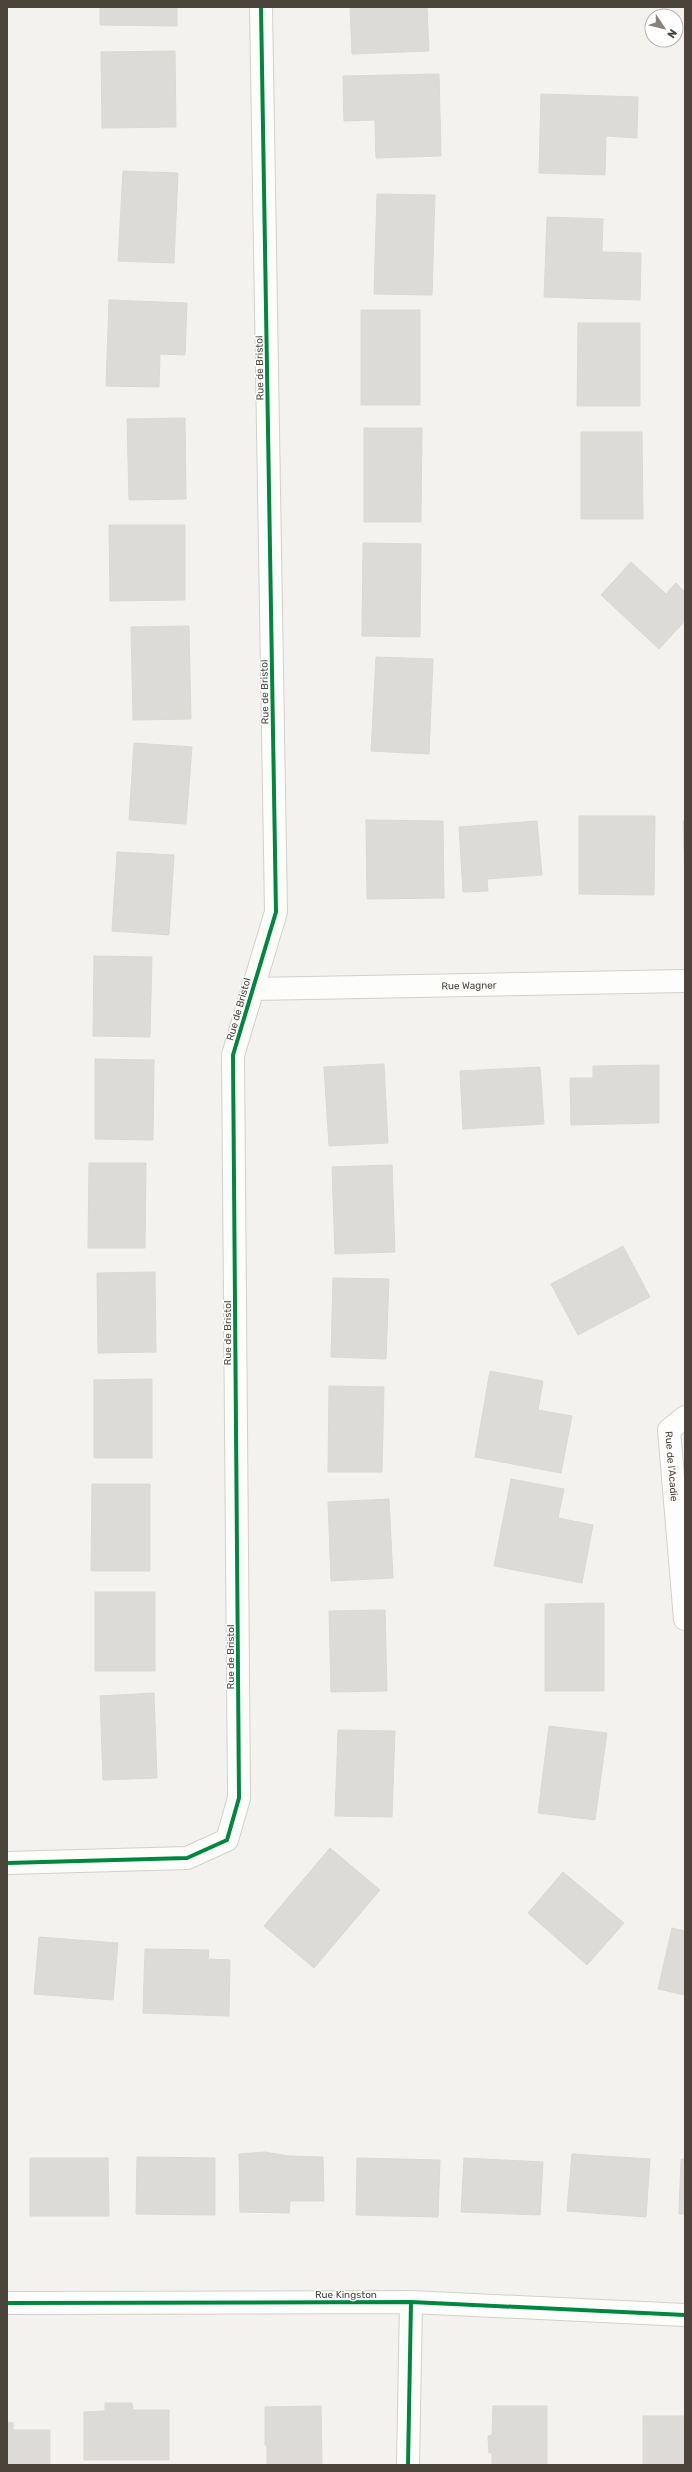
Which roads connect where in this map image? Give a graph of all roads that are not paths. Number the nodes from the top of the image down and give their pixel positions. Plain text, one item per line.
1 (261, 7) edge
2 (685, 981) edge
3 (252, 989) junction
4 (685, 1417) edge
5 (685, 1619) edge
6 (7, 1863) edge
7 (411, 2302) junction
8 (7, 2303) edge
9 (685, 2315) edge
10 (408, 2465) edge

1 - 3 street, Rue de Bristol
2 - 3 street, Rue Wagner
3 - 6 street, Rue de Bristol
4 - 5 street, Rue de l'Acadie
7 - 8 street, Rue Kingston
7 - 9 street, Rue Kingston
7 - 10 street

